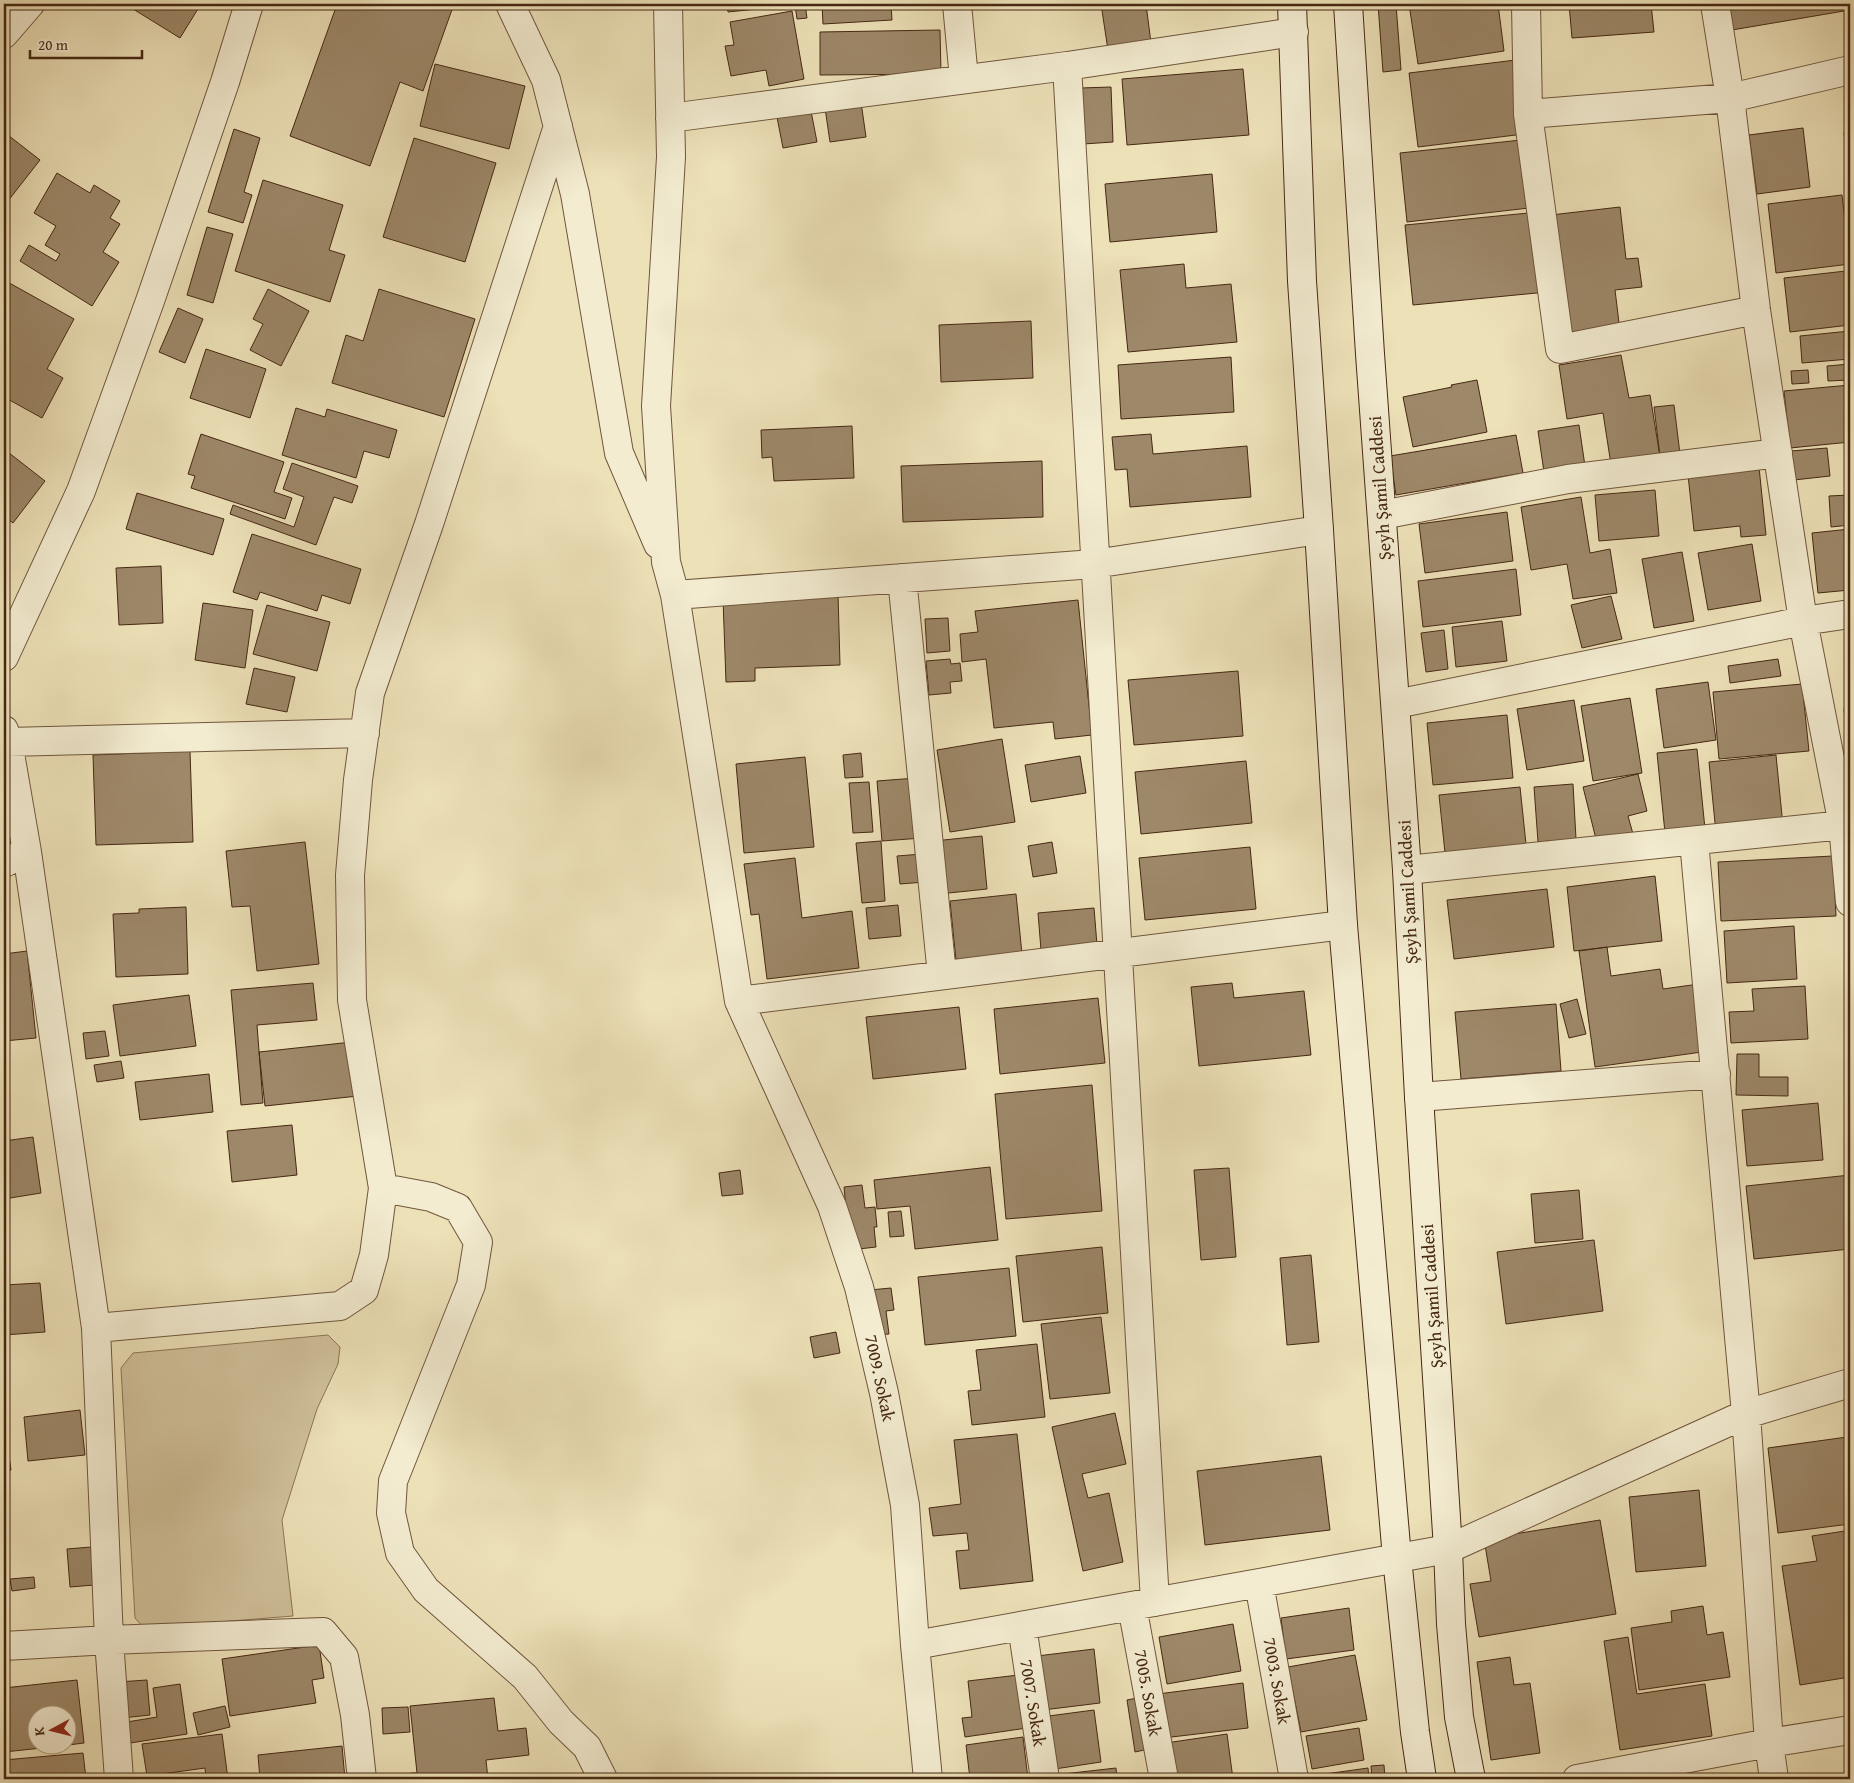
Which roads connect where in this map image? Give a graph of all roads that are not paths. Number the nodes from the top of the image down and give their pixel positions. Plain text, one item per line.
1 (30, 4) edge
2 (249, 4) edge
3 (510, 4) edge
4 (668, 4) edge
5 (957, 4) edge
6 (1292, 4) edge
7 (1348, 4) edge
8 (1526, 4) edge
9 (1716, 4) edge
10 (1294, 32) junction
11 (4, 34) edge
12 (1067, 66) junction
13 (1850, 70) edge
14 (964, 79) junction
15 (1730, 98) junction
16 (1528, 114) junction
17 (670, 118) junction
18 (558, 126) junction
19 (1756, 310) junction
20 (1778, 453) junction
21 (1382, 515) junction
22 (1319, 530) junction
23 (666, 562) junction
24 (1094, 564) junction
25 (902, 578) junction
26 (675, 595) junction
27 (1850, 614) edge
28 (1803, 621) junction
29 (4, 658) edge
30 (1396, 704) junction
31 (365, 733) junction
32 (6, 736) edge
33 (1843, 825) junction
34 (1694, 842) junction
35 (16, 858) edge
36 (1407, 870) junction
37 (1850, 902) edge
38 (1343, 925) junction
39 (1118, 953) junction
40 (942, 975) junction
41 (739, 1001) junction
42 (1716, 1074) junction
43 (1419, 1097) junction
44 (383, 1188) junction
45 (96, 1328) junction
46 (1850, 1383) edge
47 (1746, 1414) junction
48 (1448, 1549) junction
49 (1397, 1558) junction
50 (1259, 1583) junction
51 (1144, 1604) junction
52 (1022, 1626) junction
53 (109, 1640) junction
54 (4, 1646) edge
55 (914, 1646) junction
56 (1850, 1730) edge
57 (1769, 1743) junction
58 (118, 1779) edge
59 (362, 1779) edge
60 (603, 1779) edge
61 (928, 1779) edge
62 (1045, 1779) edge
63 (1164, 1779) edge
64 (1294, 1779) edge
65 (1422, 1779) edge
66 (1470, 1779) edge
67 (1577, 1779) edge
68 (1774, 1779) edge

1 - 11 street
2 - 29 street
3 - 18 street
4 - 17 street
5 - 14 street
6 - 10 street
7 - 21 street, Şeyh Şamil Caddesi
8 - 16 street
9 - 15 street
10 - 12 street
10 - 22 street
12 - 14 street
12 - 24 street, 7005. Sokak
13 - 15 street
14 - 17 street
15 - 16 street
15 - 19 street
16 - 19 street
17 - 23 street
18 - 23 street
18 - 31 street
19 - 20 street
20 - 21 street
20 - 28 street
21 - 30 street, Şeyh Şamil Caddesi
22 - 24 street
22 - 38 street
23 - 26 street, 7009. Sokak
24 - 25 street
24 - 39 street, 7005. Sokak
25 - 26 street
25 - 40 street
26 - 41 street, 7009. Sokak
27 - 28 street
28 - 30 street
28 - 33 street
30 - 36 street, Şeyh Şamil Caddesi
31 - 32 street
31 - 44 street
32 - 35 street
33 - 34 street
33 - 37 street
34 - 36 street
34 - 42 street
35 - 45 street
36 - 43 street, Şeyh Şamil Caddesi
38 - 39 street
38 - 49 street
39 - 40 street
39 - 51 street, 7005. Sokak
40 - 41 street
41 - 55 street, 7009. Sokak
42 - 43 street
42 - 47 street
43 - 48 street, Şeyh Şamil Caddesi
44 - 45 street
44 - 60 street
45 - 53 street
46 - 47 street
47 - 48 street
47 - 57 street
48 - 49 street
48 - 66 street, Şeyh Şamil Caddesi
49 - 50 street
49 - 65 street
50 - 51 street
50 - 64 street, 7003. Sokak
51 - 52 street
51 - 63 street, 7005. Sokak
52 - 55 street
52 - 62 street, 7007. Sokak
53 - 54 street
53 - 58 street
53 - 59 street
55 - 61 street, 7009. Sokak
56 - 57 street
57 - 67 street
57 - 68 street

